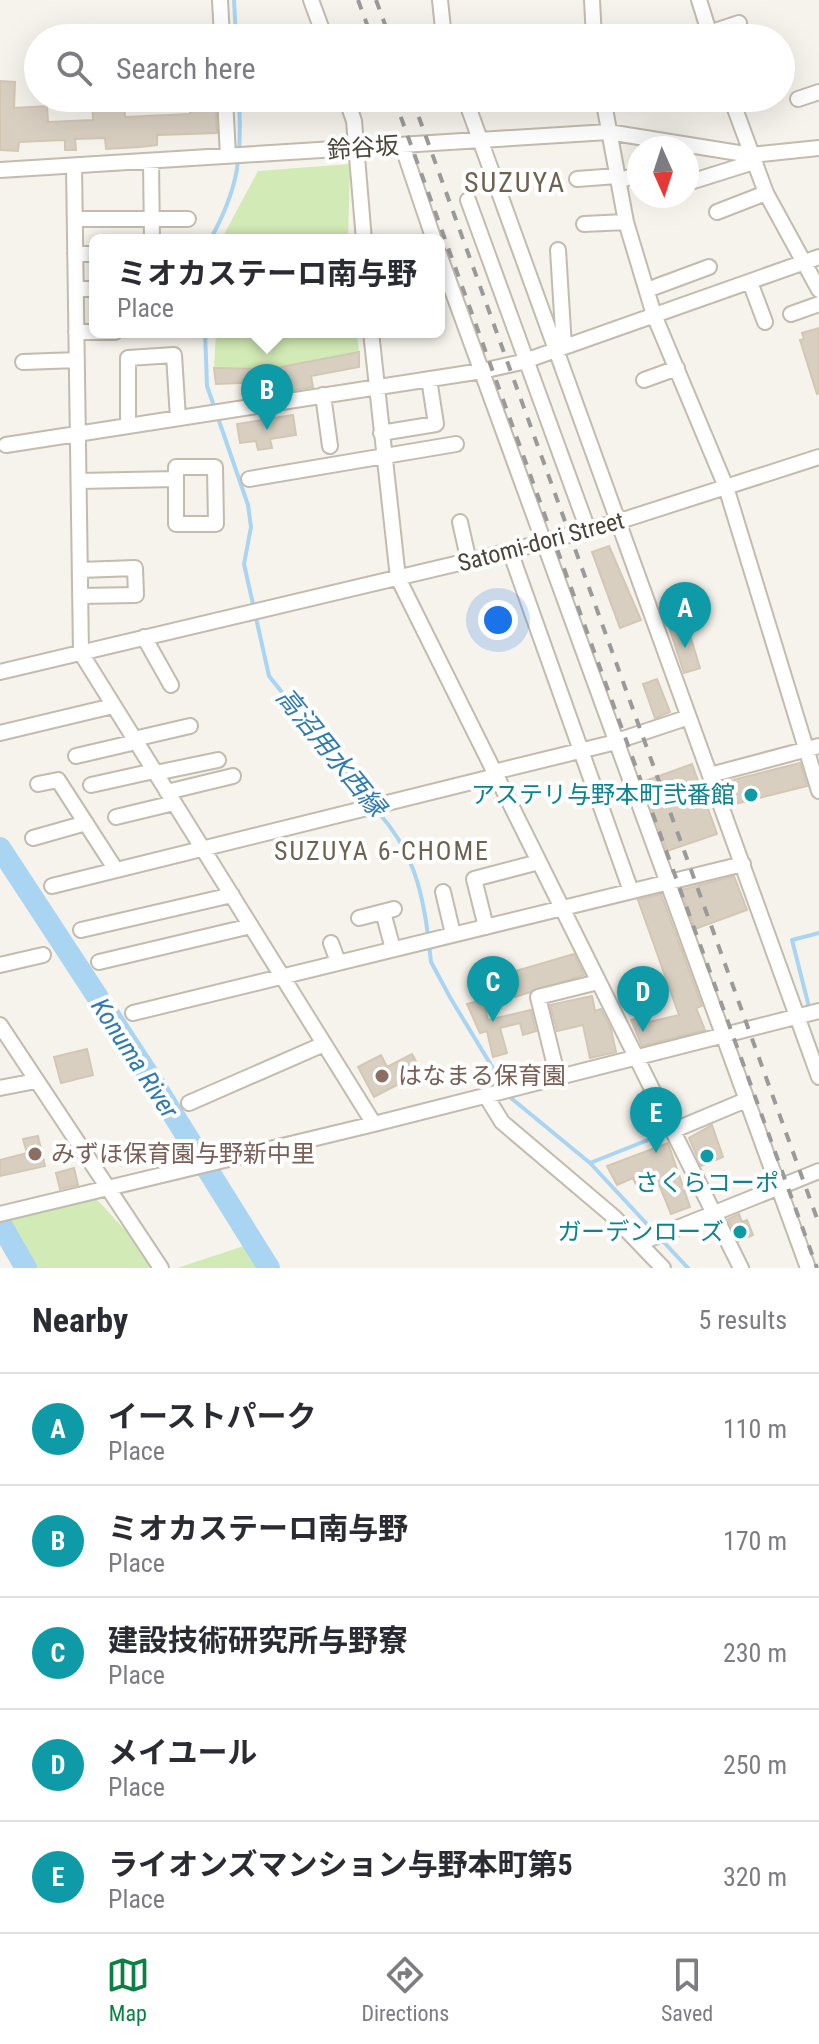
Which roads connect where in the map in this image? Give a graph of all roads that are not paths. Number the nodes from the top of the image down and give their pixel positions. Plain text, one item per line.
1 (220, 0) edge
2 (311, 0) edge
3 (440, 0) edge
4 (592, 0) edge
5 (699, 0) edge
6 (221, 24) edge
7 (320, 24) edge
8 (443, 24) edge
9 (593, 24) edge
10 (707, 24) edge
11 (819, 92) edge
12 (798, 99) dead end
13 (228, 112) edge
14 (351, 112) edge
15 (470, 112) edge
16 (605, 112) edge
17 (736, 112) edge
18 (608, 132) junction
19 (480, 140) junction
20 (402, 145) junction
21 (357, 148) junction
22 (819, 148) edge
23 (236, 156) junction
24 (752, 158) junction
25 (151, 161) junction
26 (74, 166) junction
27 (0, 170) edge
28 (627, 176) edge
29 (617, 178) junction
30 (699, 178) edge
31 (577, 179) dead end
32 (766, 193) junction
33 (468, 200) dead end
34 (717, 212) dead end
35 (75, 219) junction
36 (152, 219) junction
37 (188, 219) dead end
38 (626, 222) junction
39 (584, 224) dead end
40 (152, 234) edge
41 (364, 234) edge
42 (432, 234) edge
43 (558, 250) dead end
44 (75, 254) junction
45 (89, 254) edge
46 (819, 257) edge
47 (804, 263) junction
48 (709, 267) dead end
49 (445, 270) edge
50 (750, 282) junction
51 (76, 289) junction
52 (89, 289) edge
53 (647, 290) junction
54 (819, 290) edge
55 (819, 304) edge
56 (791, 314) dead end
57 (654, 315) junction
58 (765, 322) dead end
59 (76, 332) junction
60 (89, 332) edge
61 (371, 338) edge
62 (560, 349) junction
63 (77, 360) junction
64 (526, 360) junction
65 (23, 362) dead end
66 (677, 368) junction
67 (482, 371) junction
68 (429, 379) junction
69 (644, 380) dead end
70 (375, 387) junction
71 (323, 395) junction
72 (178, 418) junction
73 (128, 426) junction
74 (381, 433) junction
75 (78, 434) junction
76 (456, 444) dead end
77 (6, 445) dead end
78 (330, 446) dead end
79 (819, 457) edge
80 (383, 459) junction
81 (176, 479) junction
82 (249, 479) dead end
83 (79, 481) junction
84 (726, 487) junction
85 (460, 522) dead end
86 (617, 522) junction
87 (588, 530) junction
88 (544, 542) junction
89 (510, 551) junction
90 (469, 562) junction
91 (80, 570) junction
92 (398, 578) junction
93 (80, 596) junction
94 (144, 637) junction
95 (81, 653) junction
96 (0, 672) edge
97 (171, 685) dead end
98 (113, 706) junction
99 (689, 717) junction
100 (190, 726) dead end
101 (0, 733) edge
102 (135, 741) junction
103 (616, 741) junction
104 (813, 747) edge
105 (581, 749) junction
106 (76, 756) dead end
107 (218, 760) dead end
108 (155, 772) junction
109 (495, 774) junction
110 (710, 775) junction
111 (233, 776) dead end
112 (38, 784) dead end
113 (91, 785) dead end
114 (819, 791) edge
115 (171, 798) junction
116 (116, 817) dead end
117 (86, 823) junction
118 (33, 838) dead end
119 (202, 849) junction
120 (539, 862) junction
121 (743, 864) junction
122 (116, 870) junction
123 (668, 882) junction
124 (52, 886) dead end
125 (631, 891) junction
126 (443, 892) dead end
127 (232, 895) junction
128 (562, 908) junction
129 (359, 918) dead end
130 (251, 926) junction
131 (486, 927) junction
132 (81, 930) dead end
133 (453, 934) junction
134 (331, 943) dead end
135 (393, 949) junction
136 (43, 955) dead end
137 (99, 962) dead end
138 (338, 962) junction
139 (0, 965) edge
140 (282, 976) junction
141 (598, 982) junction
142 (819, 1011) edge
143 (133, 1013) dead end
144 (798, 1016) junction
145 (0, 1025) edge
146 (723, 1036) junction
147 (324, 1044) junction
148 (636, 1058) junction
149 (819, 1077) edge
150 (558, 1078) junction
151 (36, 1081) junction
152 (0, 1088) edge
153 (486, 1096) junction
154 (746, 1100) junction
155 (189, 1103) dead end
156 (374, 1124) junction
157 (672, 1131) junction
158 (819, 1171) edge
159 (778, 1187) junction
160 (106, 1189) junction
161 (0, 1214) edge
162 (712, 1214) junction
163 (654, 1237) junction
164 (161, 1268) edge
165 (663, 1268) edge
166 (741, 1268) edge
167 (808, 1268) edge

1 - 6 street
2 - 7 street
3 - 8 street
4 - 9 street
5 - 10 street
11 - 12 street
13 - 23 street
14 - 21 street
15 - 19 street
16 - 18 street
17 - 24 street
18 - 19 street, 鈴谷坂
18 - 24 street, 鈴谷坂
18 - 29 street
19 - 20 street, 鈴谷坂
19 - 62 street
20 - 21 street, 鈴谷坂
20 - 42 street
21 - 23 street, 鈴谷坂
21 - 41 street
22 - 24 street
23 - 25 street, 鈴谷坂
24 - 30 street
24 - 32 street
25 - 26 street, 鈴谷坂
25 - 36 street
26 - 27 street, 鈴谷坂
26 - 35 street
28 - 29 street
29 - 31 street
29 - 38 street
32 - 34 street
32 - 47 street
33 - 64 street
35 - 36 street
35 - 44 street
36 - 37 street
36 - 40 street
38 - 39 street
38 - 53 street
43 - 62 street
44 - 45 street
44 - 51 street
46 - 47 street
47 - 50 street
47 - 54 street
48 - 53 street
49 - 67 street
50 - 57 street
50 - 58 street
51 - 52 street
51 - 59 street
53 - 57 street
55 - 56 street
57 - 62 street
57 - 66 street
59 - 60 street
59 - 63 street
61 - 70 street
62 - 64 street
62 - 86 street
63 - 65 street
63 - 75 street
64 - 67 street
64 - 87 street
66 - 69 street
66 - 84 street
67 - 68 street
67 - 88 street
68 - 70 street
68 - 74 street
70 - 71 street
70 - 74 street
71 - 72 street
71 - 78 street
72 - 73 street
72 - 73 street
73 - 75 street
74 - 80 street
75 - 77 street
75 - 83 street
76 - 80 street
79 - 84 street, Satomi-dori Street
80 - 82 street
80 - 92 street
81 - 81 street
81 - 83 street
83 - 91 street
84 - 86 street, Satomi-dori Street
84 - 104 street
85 - 90 street
86 - 87 street, Satomi-dori Street
86 - 99 street
87 - 88 street, Satomi-dori Street
88 - 89 street, Satomi-dori Street
88 - 103 street
89 - 90 street, Satomi-dori Street
89 - 105 street
90 - 92 street, Satomi-dori Street
91 - 93 street
91 - 93 street
92 - 94 street, Satomi-dori Street
92 - 109 street
93 - 95 street
94 - 95 street, Satomi-dori Street
94 - 97 street
95 - 96 street, Satomi-dori Street
95 - 98 street
98 - 101 street
98 - 102 street
99 - 103 street
99 - 110 street
100 - 102 street
102 - 106 street
102 - 108 street
103 - 105 street
103 - 123 street
104 - 110 street
104 - 114 street
105 - 109 street
105 - 125 street
107 - 108 street
108 - 113 street
108 - 115 street
109 - 119 street
109 - 120 street
110 - 121 street
111 - 115 street
112 - 117 street
115 - 116 street
115 - 119 street
117 - 118 street
117 - 122 street
119 - 122 street
119 - 127 street
120 - 128 street
120 - 131 street
121 - 123 street
121 - 144 street
122 - 124 street
123 - 125 street
123 - 146 street
125 - 128 street
126 - 133 street
127 - 130 street
127 - 132 street
128 - 131 street
128 - 141 street
129 - 135 street
130 - 137 street
130 - 140 street
131 - 133 street
133 - 135 street
134 - 138 street
135 - 138 street
136 - 139 street
138 - 140 street
140 - 143 street
140 - 147 street
141 - 148 street
141 - 150 street
142 - 144 street
144 - 146 street
144 - 149 street
145 - 151 street
146 - 148 street
146 - 154 street
147 - 155 street
147 - 156 street
148 - 150 street
148 - 157 street
150 - 153 street
151 - 152 street
151 - 160 street
153 - 156 street
153 - 163 street
154 - 157 street
154 - 159 street
156 - 160 street
157 - 162 street
158 - 159 street
159 - 162 street
159 - 167 street
160 - 161 street
160 - 164 street
162 - 163 street
162 - 166 street
163 - 165 street

